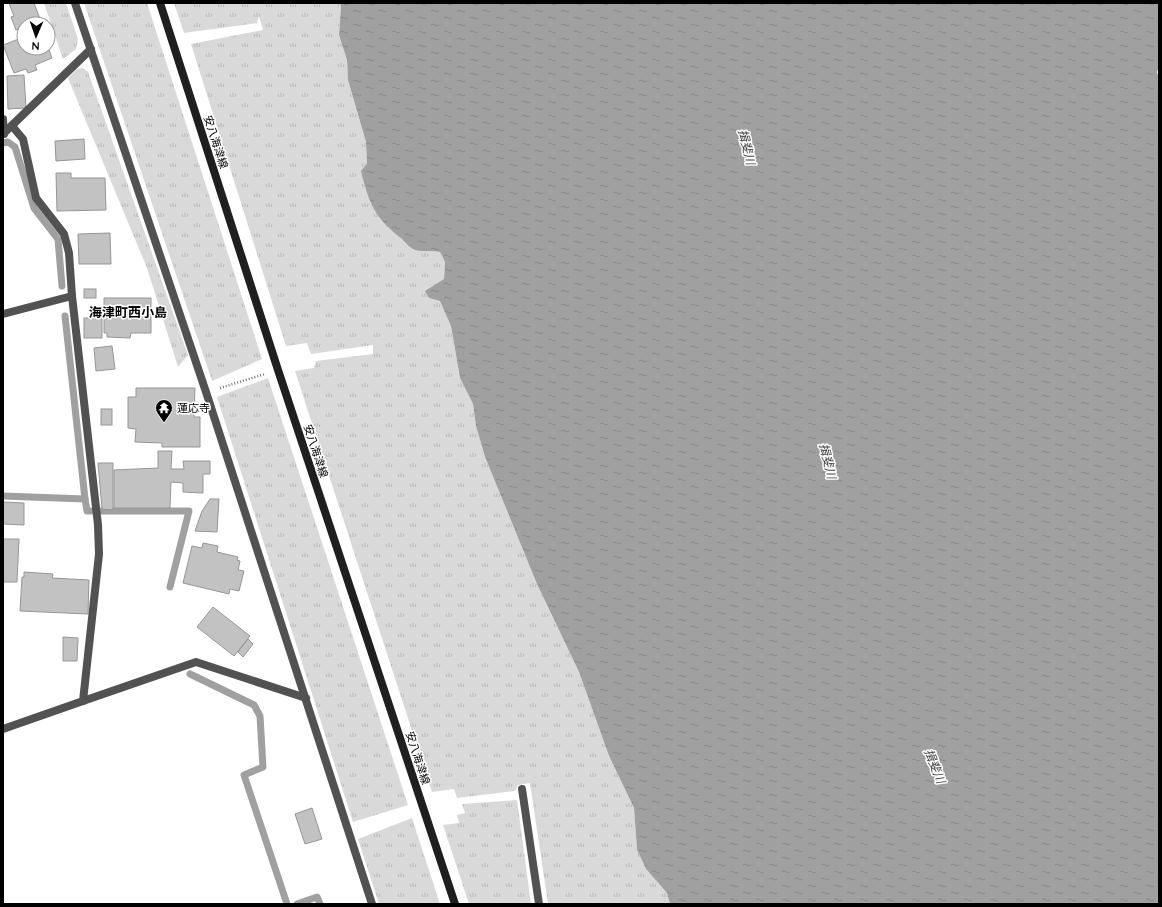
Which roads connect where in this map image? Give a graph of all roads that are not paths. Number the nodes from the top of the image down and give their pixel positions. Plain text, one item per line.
1 (75, 3) edge
2 (160, 3) edge
3 (91, 50) junction
4 (3, 120) edge
5 (12, 126) junction
6 (3, 134) edge
7 (72, 296) junction
8 (3, 314) edge
9 (306, 698) junction
10 (83, 701) junction
11 (3, 729) edge
12 (522, 789) dead end
13 (372, 904) edge
14 (455, 904) edge
15 (539, 904) edge

1 - 3 street
2 - 14 main road, 安八海津線
3 - 5 street
3 - 9 street
4 - 6 street
5 - 6 street
5 - 7 street
7 - 8 street
7 - 10 street
9 - 10 street
9 - 13 street
10 - 11 street
12 - 15 street

